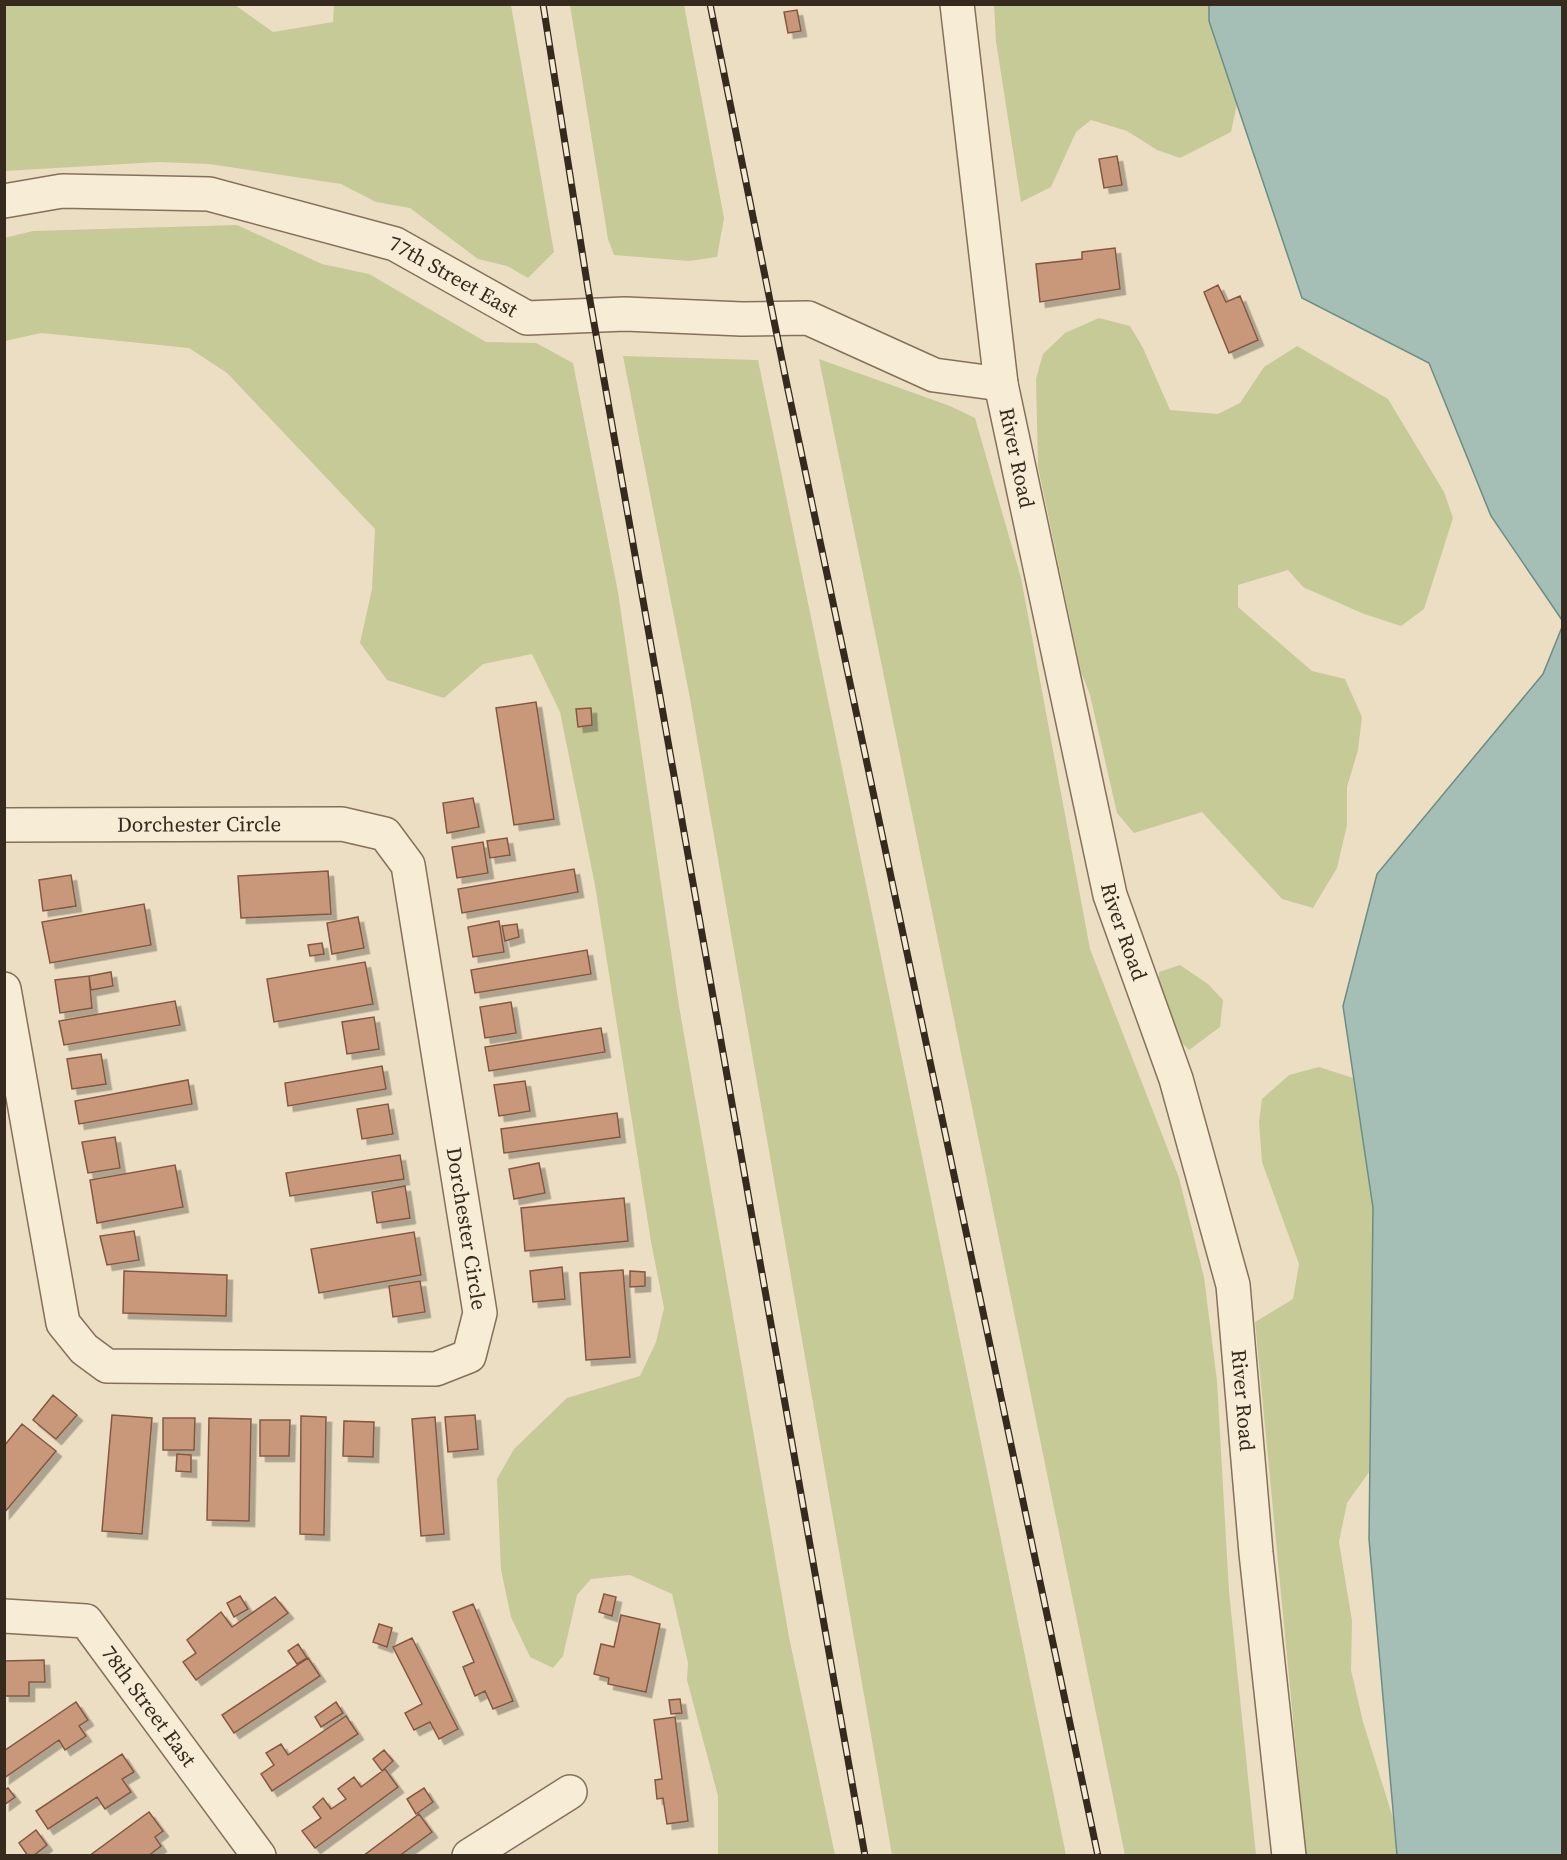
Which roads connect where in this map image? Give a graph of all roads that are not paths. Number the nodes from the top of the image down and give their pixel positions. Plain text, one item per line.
1 (957, 4) edge
2 (4, 201) edge
3 (1000, 384) junction
4 (4, 825) edge
5 (4, 989) edge
6 (4, 1616) edge
7 (570, 1792) dead end
8 (259, 1856) edge
9 (469, 1856) edge
10 (1289, 1856) edge

1 - 3 street, River Road
2 - 3 street, 77th Street East
3 - 10 street, River Road
4 - 5 street, Dorchester Circle
6 - 8 street, 78th Street East
7 - 9 street

